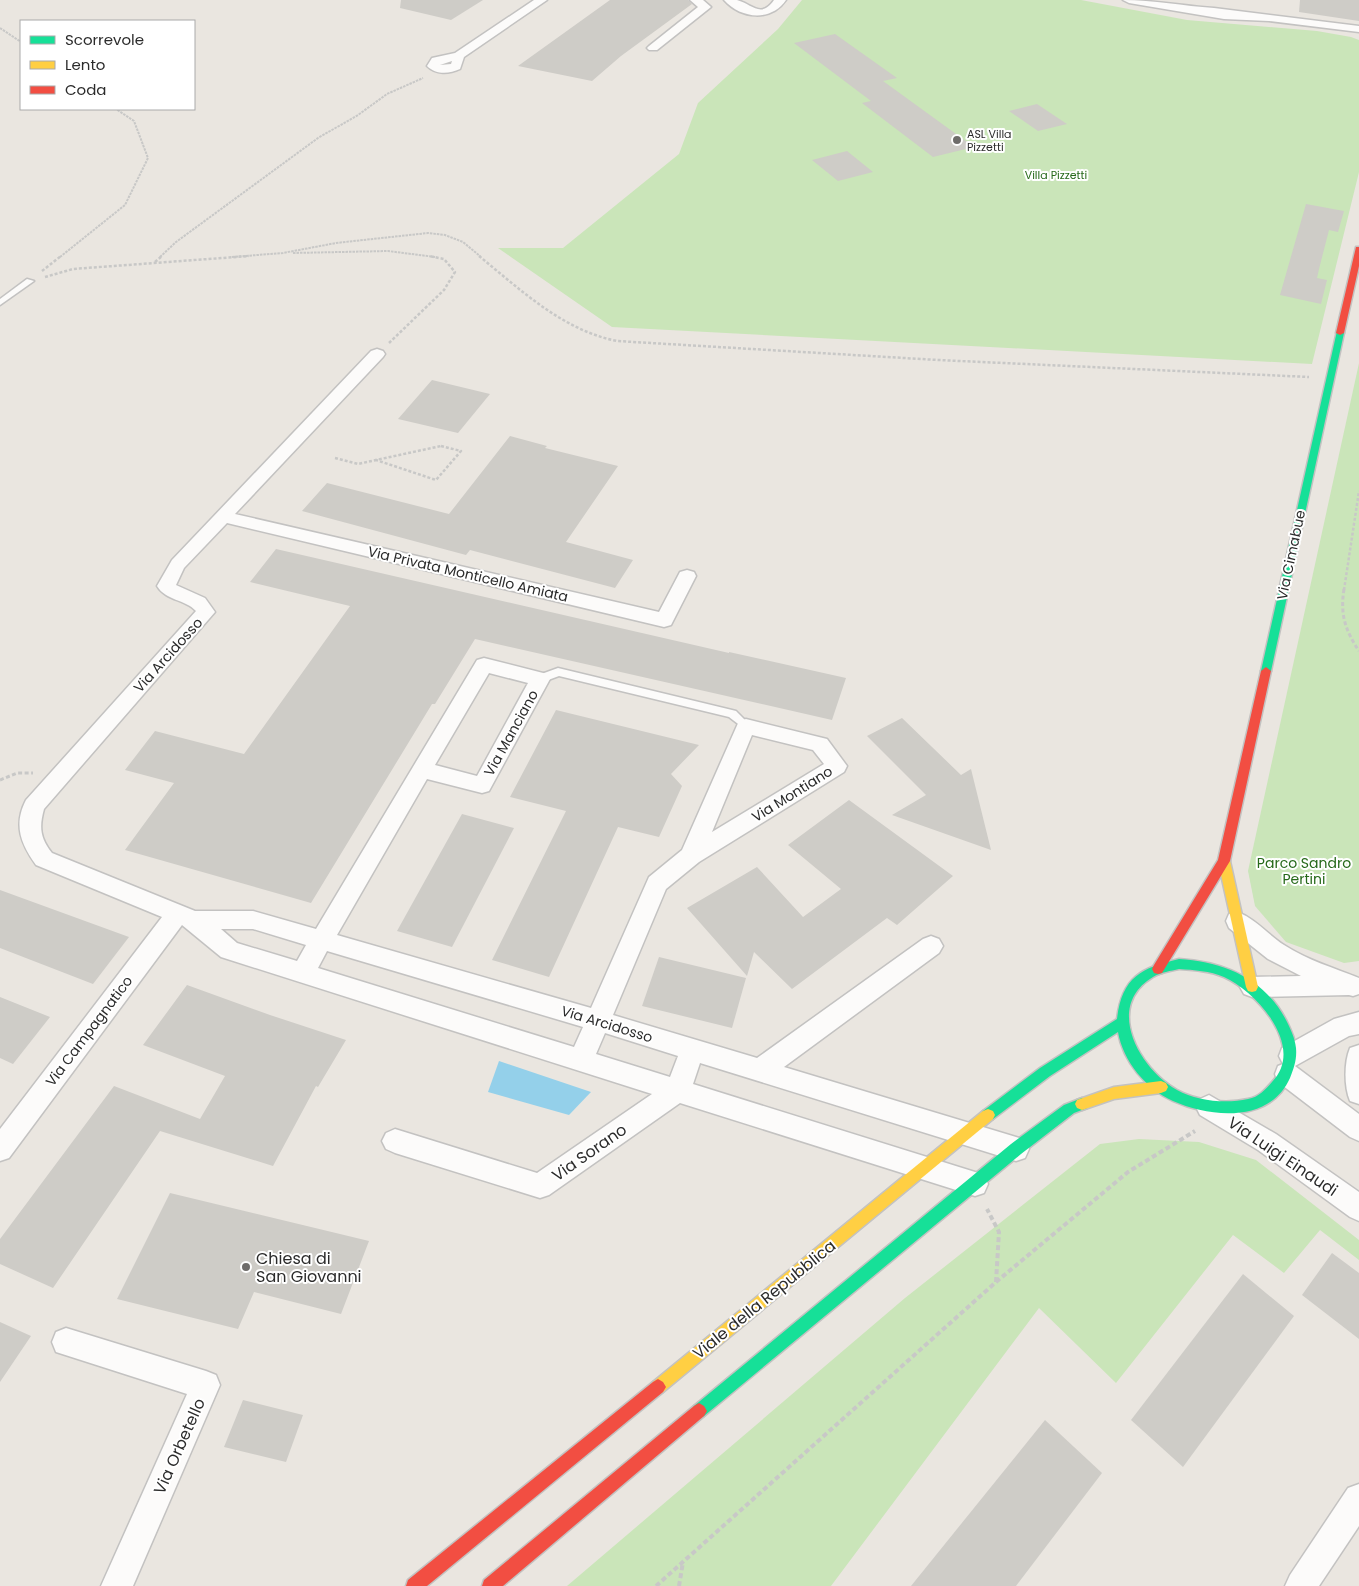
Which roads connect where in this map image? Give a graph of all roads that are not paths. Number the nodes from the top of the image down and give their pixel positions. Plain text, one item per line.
1 (541, 0) edge
2 (696, 0) edge
3 (730, 0) edge
4 (780, 0) edge
5 (1130, 0) edge
6 (1172, 3) edge
7 (1216, 6) edge
8 (1190, 10) junction
9 (1268, 18) junction
10 (1359, 29) edge
11 (653, 48) dead end
12 (442, 69) road end
13 (1359, 249) edge
14 (30, 281) road end
15 (0, 304) edge
16 (377, 354) road end
17 (223, 517) junction
18 (687, 576) dead end
19 (540, 679) junction
20 (746, 726) junction
21 (422, 770) junction
22 (691, 856) junction
23 (1224, 861) junction
24 (186, 917) junction
25 (1237, 921) junction
26 (321, 941) junction
27 (931, 946) dead end
28 (1158, 969) junction
29 (302, 973) junction
30 (1356, 986) edge
31 (1252, 987) junction
32 (599, 1021) junction
33 (1121, 1023) junction
34 (1359, 1023) edge
35 (693, 1050) junction
36 (1359, 1056) edge
37 (581, 1060) junction
38 (1289, 1065) junction
39 (760, 1070) junction
40 (1161, 1087) junction
41 (678, 1090) junction
42 (1359, 1093) edge
43 (1206, 1106) junction
44 (1359, 1129) edge
45 (964, 1132) junction
46 (4, 1136) edge
47 (395, 1141) dead end
48 (1016, 1149) junction
49 (927, 1167) junction
50 (975, 1184) junction
51 (1359, 1208) edge
52 (66, 1342) dead end
53 (1359, 1500) edge
54 (117, 1586) edge
55 (414, 1586) edge
56 (490, 1586) edge
57 (1301, 1586) edge

1 - 12 street
2 - 11 street
3 - 4 street
5 - 6 street
6 - 8 street
7 - 8 street
7 - 9 street
8 - 9 street
9 - 10 street
13 - 23 main road, Via Cimabue
14 - 15 lane
16 - 17 street, Via Arcidosso
17 - 18 street, Via Privata Monticello Amiata
17 - 24 street, Via Arcidosso
19 - 20 lane
19 - 21 street, Via Manciano
19 - 21 street, Via Manciano
20 - 22 street, Via Montiano
20 - 22 street, Via Montiano
21 - 26 street, Via Manciano
22 - 32 street, Via Montiano
23 - 25 main road, Via Cimabue
23 - 28 main road, Via Cimabue
24 - 26 street, Via Arcidosso
24 - 29 street, Via Arcidosso
24 - 46 street, Via Campagnatico
25 - 30 street
25 - 31 main road, Via Cimabue
26 - 29 street, Via Manciano
26 - 32 street, Via Arcidosso
27 - 39 street
28 - 31 main road
28 - 33 main road
29 - 37 street, Via Arcidosso
30 - 31 street
31 - 38 main road
32 - 35 street, Via Arcidosso
32 - 37 street, Via Montiano
33 - 40 main road
33 - 45 main road, Viale della Repubblica
34 - 38 street
35 - 39 street, Via Arcidosso
35 - 41 street
36 - 42 street
37 - 41 street, Via Arcidosso
38 - 43 main road
38 - 44 street
39 - 45 street, Via Arcidosso
40 - 43 main road
40 - 48 main road
41 - 47 street, Via Sorano
41 - 49 street, Via Arcidosso
43 - 51 street, Via Luigi Einaudi
45 - 48 street, Via Arcidosso
45 - 49 main road, Viale della Repubblica
48 - 50 main road
49 - 50 street, Via Arcidosso
49 - 55 main road, Viale della Repubblica
50 - 56 main road
52 - 54 street, Via Orbetello
53 - 57 street

